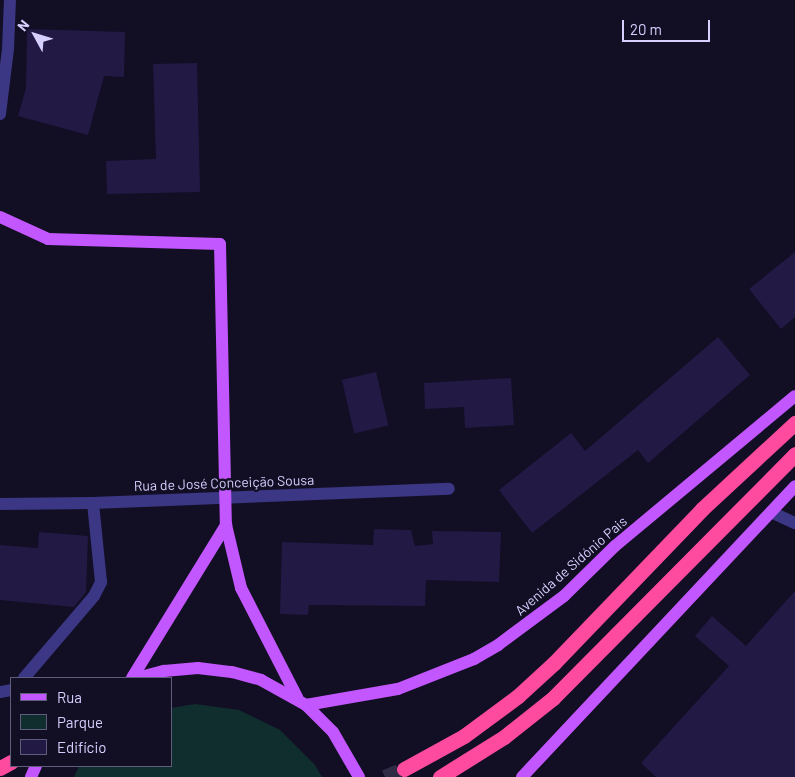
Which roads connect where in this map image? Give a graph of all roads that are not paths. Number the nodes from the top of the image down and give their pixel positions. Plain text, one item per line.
1 (10, 0) edge
2 (0, 114) edge
3 (0, 217) edge
4 (795, 396) edge
5 (795, 423) edge
6 (795, 454) edge
7 (795, 486) edge
8 (449, 489) dead end
9 (226, 498) junction
10 (0, 504) edge
11 (93, 504) junction
12 (771, 512) junction
13 (795, 523) edge
14 (226, 525) junction
15 (25, 677) edge
16 (133, 677) edge
17 (141, 677) edge
18 (301, 701) junction
19 (404, 769) tunnel mouth
20 (359, 777) edge
21 (440, 777) edge
22 (522, 777) edge

1 - 2 street
3 - 9 main road
4 - 18 main road, Avenida de Sidónio Pais
5 - 19 highway
6 - 21 highway
7 - 12 main road
8 - 9 street, Rua de José Conceição Sousa
9 - 11 street, Rua de José Conceição Sousa
9 - 14 main road
10 - 11 street, Rua de José Conceição Sousa
11 - 15 street
12 - 13 street
12 - 22 main road
14 - 16 main road
14 - 18 main road
17 - 18 main road
18 - 20 main road

